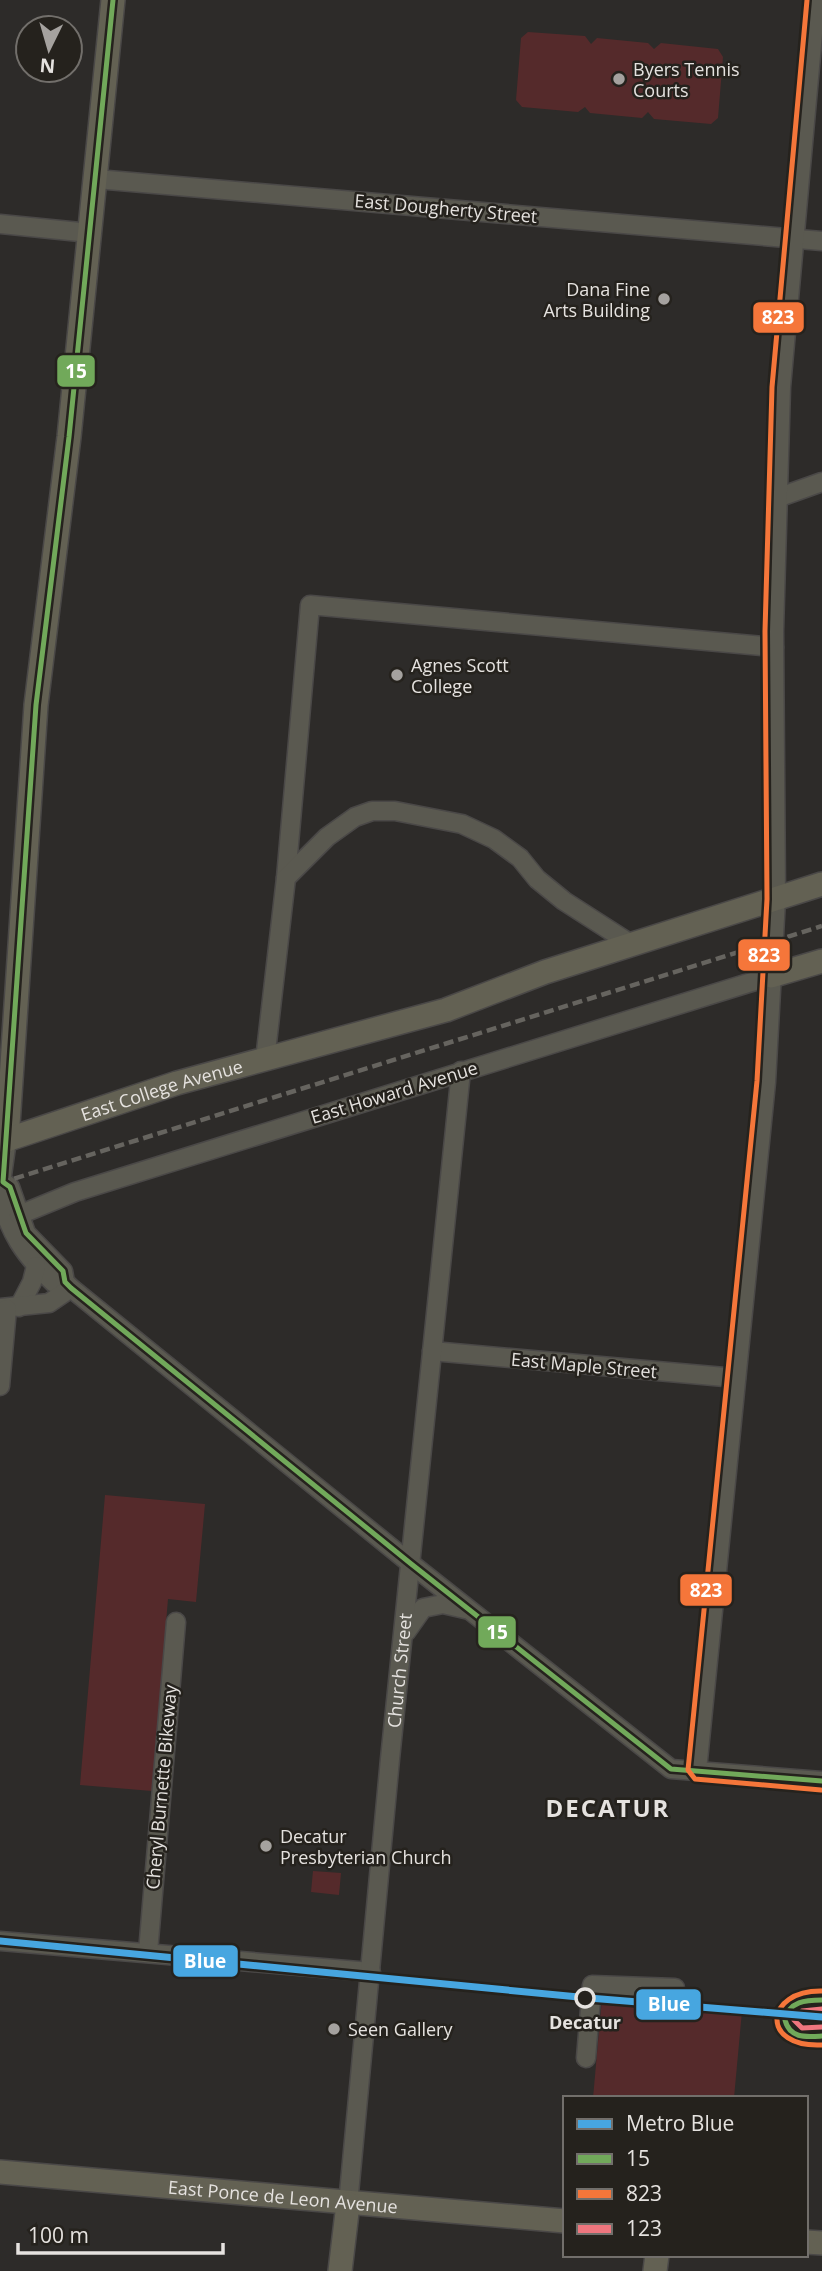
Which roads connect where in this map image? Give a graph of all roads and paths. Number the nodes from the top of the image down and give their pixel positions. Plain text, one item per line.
1 (113, 0) edge
2 (816, 0) edge
3 (96, 179) junction
4 (0, 224) edge
5 (90, 233) junction
6 (796, 239) junction
7 (822, 241) edge
8 (822, 482) edge
9 (777, 498) junction
10 (774, 647) junction
11 (286, 878) junction
12 (822, 884) edge
13 (776, 899) junction
14 (631, 944) junction
15 (822, 961) edge
16 (771, 976) junction
17 (265, 1060) junction
18 (461, 1071) junction
19 (3, 1141) edge
20 (1, 1187) edge
21 (19, 1215) junction
22 (36, 1266) junction
23 (68, 1285) junction
24 (9, 1308) edge
25 (432, 1351) junction
26 (736, 1378) junction
27 (0, 1386) edge
28 (410, 1563) junction
29 (477, 1615) junction
30 (176, 1622) dead end
31 (402, 1639) junction
32 (698, 1770) junction
33 (822, 1781) edge
34 (0, 1941) edge
35 (148, 1952) junction
36 (371, 1972) junction
37 (675, 1988) dead end
38 (822, 2000) edge
39 (822, 2035) edge
40 (586, 2058) dead end
41 (0, 2172) edge
42 (348, 2204) junction
43 (563, 2221) edge
44 (340, 2271) edge

1 - 3 main road
2 - 6 street
3 - 5 main road
3 - 6 street, East Dougherty Street
4 - 5 street
5 - 19 main road
6 - 7 street, East Dougherty Street
6 - 9 street
8 - 9 street
9 - 10 street
10 - 11 street
10 - 13 street
11 - 14 street
11 - 17 street
12 - 13 main road, East College Avenue
13 - 14 main road, East College Avenue
13 - 16 street
14 - 17 main road, East College Avenue
15 - 16 main road
16 - 18 street, East Howard Avenue
16 - 26 street
17 - 19 main road, East College Avenue
18 - 21 street, East Howard Avenue
18 - 25 street, Church Street
19 - 20 street
20 - 21 street
20 - 22 street
21 - 23 street
22 - 23 street
22 - 24 street
23 - 24 street
23 - 28 street
24 - 27 street
25 - 26 street, East Maple Street
25 - 28 street, Church Street
26 - 32 street
28 - 29 street
28 - 31 street, Church Street
29 - 31 street
29 - 32 street
30 - 35 street, Cheryl Burnette Bikeway
31 - 36 street, Church Street
32 - 33 street
34 - 35 street
35 - 36 street
36 - 42 street, Church Street
37 - 40 street
38 - 39 street
41 - 42 main road, East Ponce de Leon Avenue
42 - 43 main road, East Ponce de Leon Avenue
42 - 44 main road, Church Street

